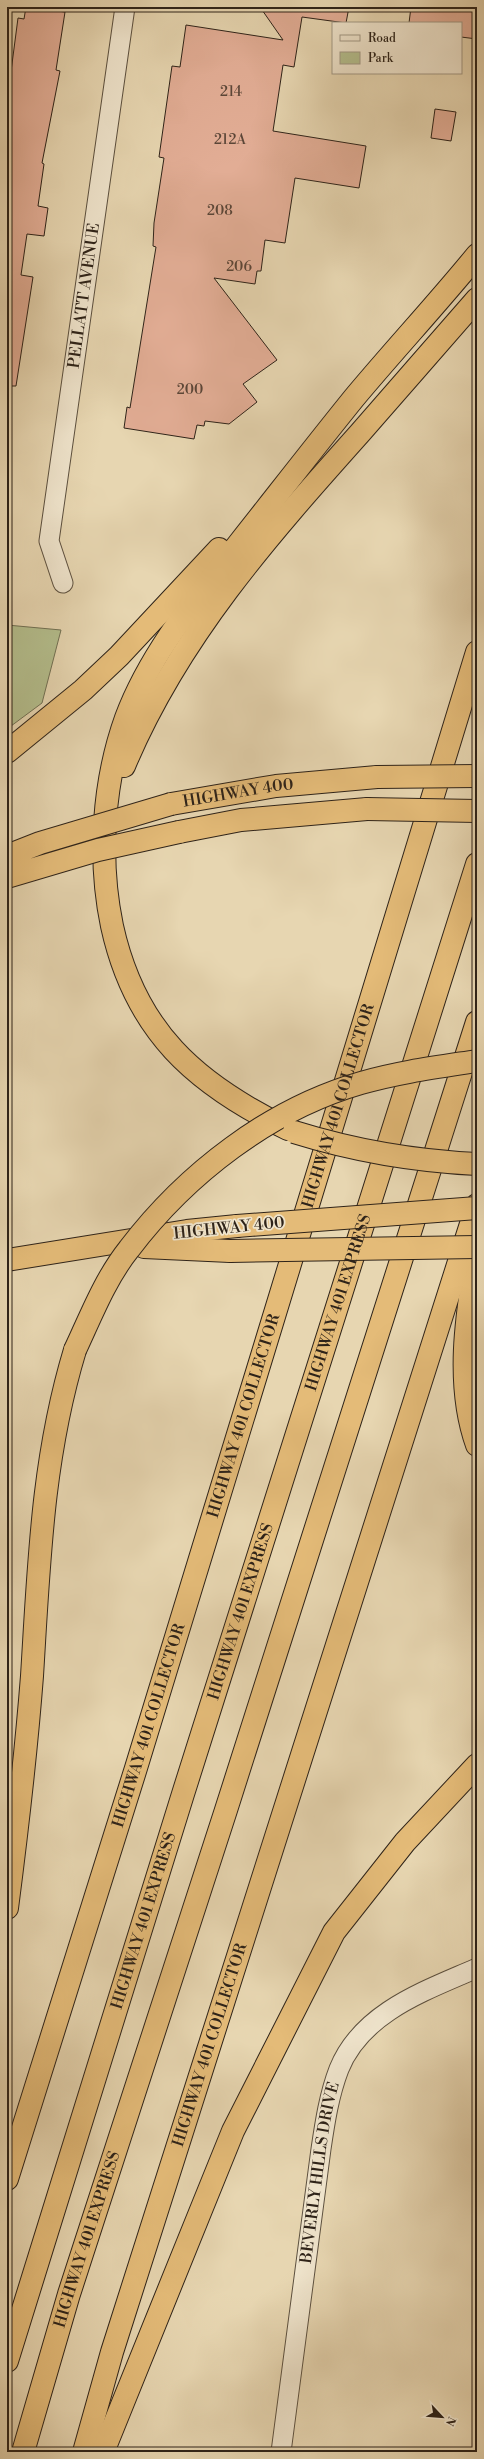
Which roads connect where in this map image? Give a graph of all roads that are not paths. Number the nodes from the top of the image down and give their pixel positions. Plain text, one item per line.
1 (126, 7) edge
2 (477, 255) edge
3 (477, 299) edge
4 (326, 434) junction
5 (63, 583) dead end
6 (477, 652) edge
7 (7, 752) edge
8 (477, 776) edge
9 (108, 806) junction
10 (477, 811) edge
11 (7, 856) edge
12 (477, 864) edge
13 (7, 877) edge
14 (477, 1022) edge
15 (477, 1061) edge
16 (477, 1164) edge
17 (477, 1205) edge
18 (477, 1208) edge
19 (99, 1245) junction
20 (477, 1247) edge
21 (477, 1250) edge
22 (7, 1260) edge
23 (477, 1445) edge
24 (477, 1765) edge
25 (7, 1776) edge
26 (18, 1824) junction
27 (7, 1908) edge
28 (477, 1968) edge
29 (7, 2179) edge
30 (7, 2361) edge
31 (23, 2452) edge
32 (84, 2452) edge
33 (103, 2452) edge
34 (281, 2452) edge

1 - 5 street, PELLATT AVENUE
2 - 4 highway
3 - 9 highway
4 - 7 highway
4 - 9 highway
6 - 29 highway, HIGHWAY 401 COLLECTOR
8 - 11 highway, HIGHWAY 400, bridge
9 - 16 highway, bridge
10 - 13 highway, bridge
12 - 30 highway, HIGHWAY 401 EXPRESS
14 - 31 highway, HIGHWAY 401 EXPRESS
15 - 26 highway, bridge
17 - 32 highway, HIGHWAY 401 COLLECTOR
18 - 19 highway, HIGHWAY 400, bridge
19 - 20 highway, bridge
19 - 22 highway, HIGHWAY 400
21 - 23 highway
24 - 33 highway
25 - 26 highway
26 - 27 highway
28 - 34 street, BEVERLY HILLS DRIVE

